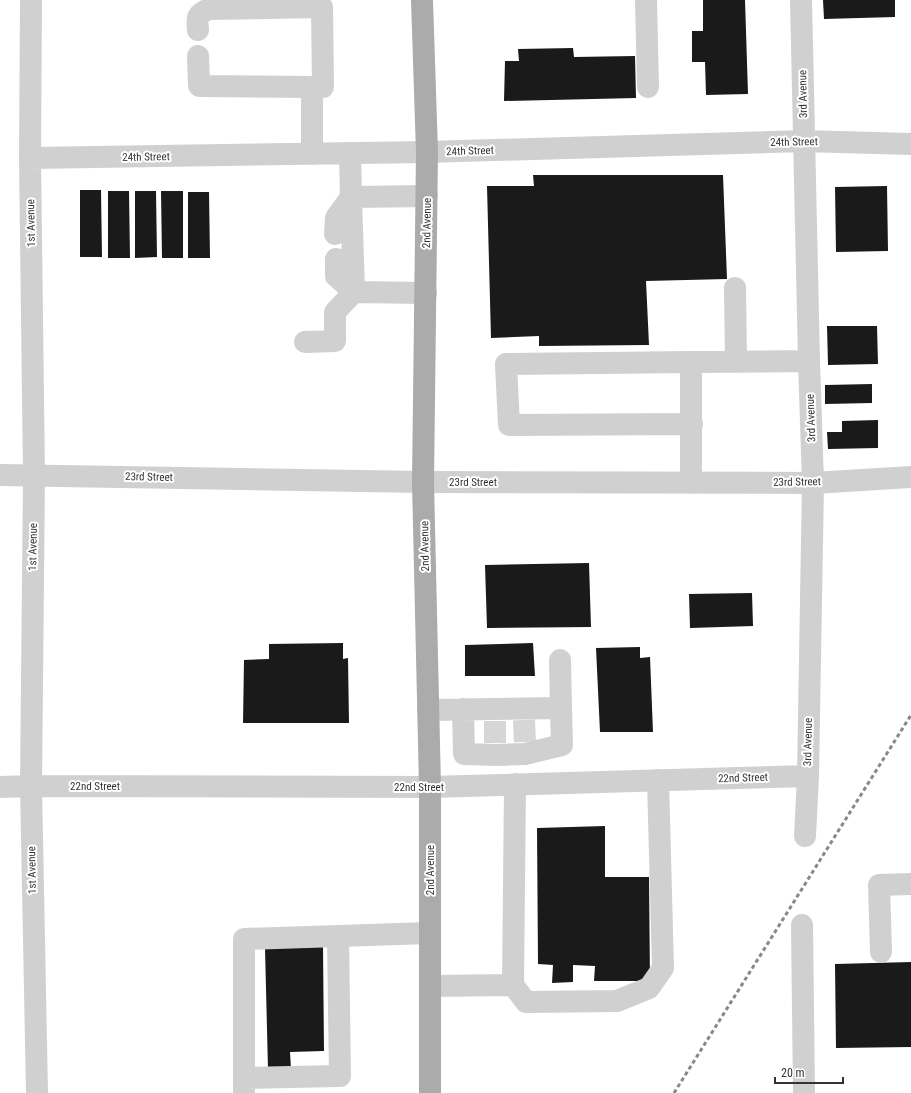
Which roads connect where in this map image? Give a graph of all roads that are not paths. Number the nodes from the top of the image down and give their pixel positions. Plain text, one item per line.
1 (31, 0) edge
2 (422, 0) edge
3 (646, 0) edge
4 (801, 0) edge
5 (198, 30) dead end
6 (198, 56) dead end
7 (312, 87) junction
8 (648, 88) dead end
9 (803, 141) junction
10 (911, 144) edge
11 (427, 152) junction
12 (312, 154) junction
13 (350, 154) junction
14 (30, 158) junction
15 (427, 196) junction
16 (351, 197) junction
17 (335, 234) dead end
18 (336, 259) dead end
19 (736, 288) dead end
20 (354, 292) junction
21 (426, 292) junction
22 (305, 342) dead end
23 (809, 361) junction
24 (691, 362) junction
25 (736, 362) junction
26 (692, 424) junction
27 (0, 475) edge
28 (34, 475) junction
29 (911, 477) edge
30 (424, 482) junction
31 (691, 483) junction
32 (813, 483) junction
33 (560, 660) dead end
34 (561, 708) junction
35 (463, 709) junction
36 (428, 710) junction
37 (509, 750) junction
38 (808, 776) junction
39 (658, 780) junction
40 (510, 785) junction
41 (31, 786) junction
42 (0, 787) edge
43 (430, 788) junction
44 (805, 836) dead end
45 (911, 884) edge
46 (802, 925) dead end
47 (430, 933) junction
48 (338, 936) junction
49 (881, 952) dead end
50 (513, 985) junction
51 (430, 986) junction
52 (244, 1086) edge
53 (37, 1093) edge
54 (430, 1093) edge
55 (804, 1093) edge

1 - 14 street, 1st Avenue
2 - 11 main road, 2nd Avenue
3 - 8 street
4 - 9 street, 3rd Avenue
5 - 7 street
6 - 7 street
7 - 12 street
9 - 10 street, 24th Street
9 - 11 street, 24th Street
9 - 23 street, 3rd Avenue
11 - 13 street, 24th Street
11 - 15 main road, 2nd Avenue
12 - 13 street, 24th Street
12 - 14 street, 24th Street
13 - 16 street
14 - 28 street, 1st Avenue
15 - 16 street
15 - 21 main road, 2nd Avenue
16 - 17 street
16 - 20 street
18 - 20 street
19 - 25 street
20 - 21 street
20 - 22 street
21 - 30 main road, 2nd Avenue
23 - 25 street
23 - 32 street, 3rd Avenue
24 - 25 street
24 - 26 street
24 - 26 street
26 - 31 street
27 - 28 street, 23rd Street
28 - 30 street, 23rd Street
28 - 41 street, 1st Avenue
29 - 32 street, 23rd Street
30 - 31 street, 23rd Street
30 - 36 main road, 2nd Avenue
31 - 32 street, 23rd Street
32 - 38 street, 3rd Avenue
33 - 34 street
34 - 35 street
34 - 37 street
35 - 36 street
35 - 37 street
36 - 43 main road, 2nd Avenue
37 - 40 street
38 - 39 street, 22nd Street
38 - 44 street, 3rd Avenue
39 - 40 street, 22nd Street
39 - 50 street
40 - 43 street, 22nd Street
40 - 50 street
41 - 42 street, 22nd Street
41 - 43 street, 22nd Street
41 - 53 street, 1st Avenue
43 - 47 main road, 2nd Avenue
45 - 49 street
46 - 55 street
47 - 48 street
47 - 51 main road, 2nd Avenue
48 - 52 street
48 - 52 street
50 - 51 street
51 - 54 main road, 2nd Avenue

